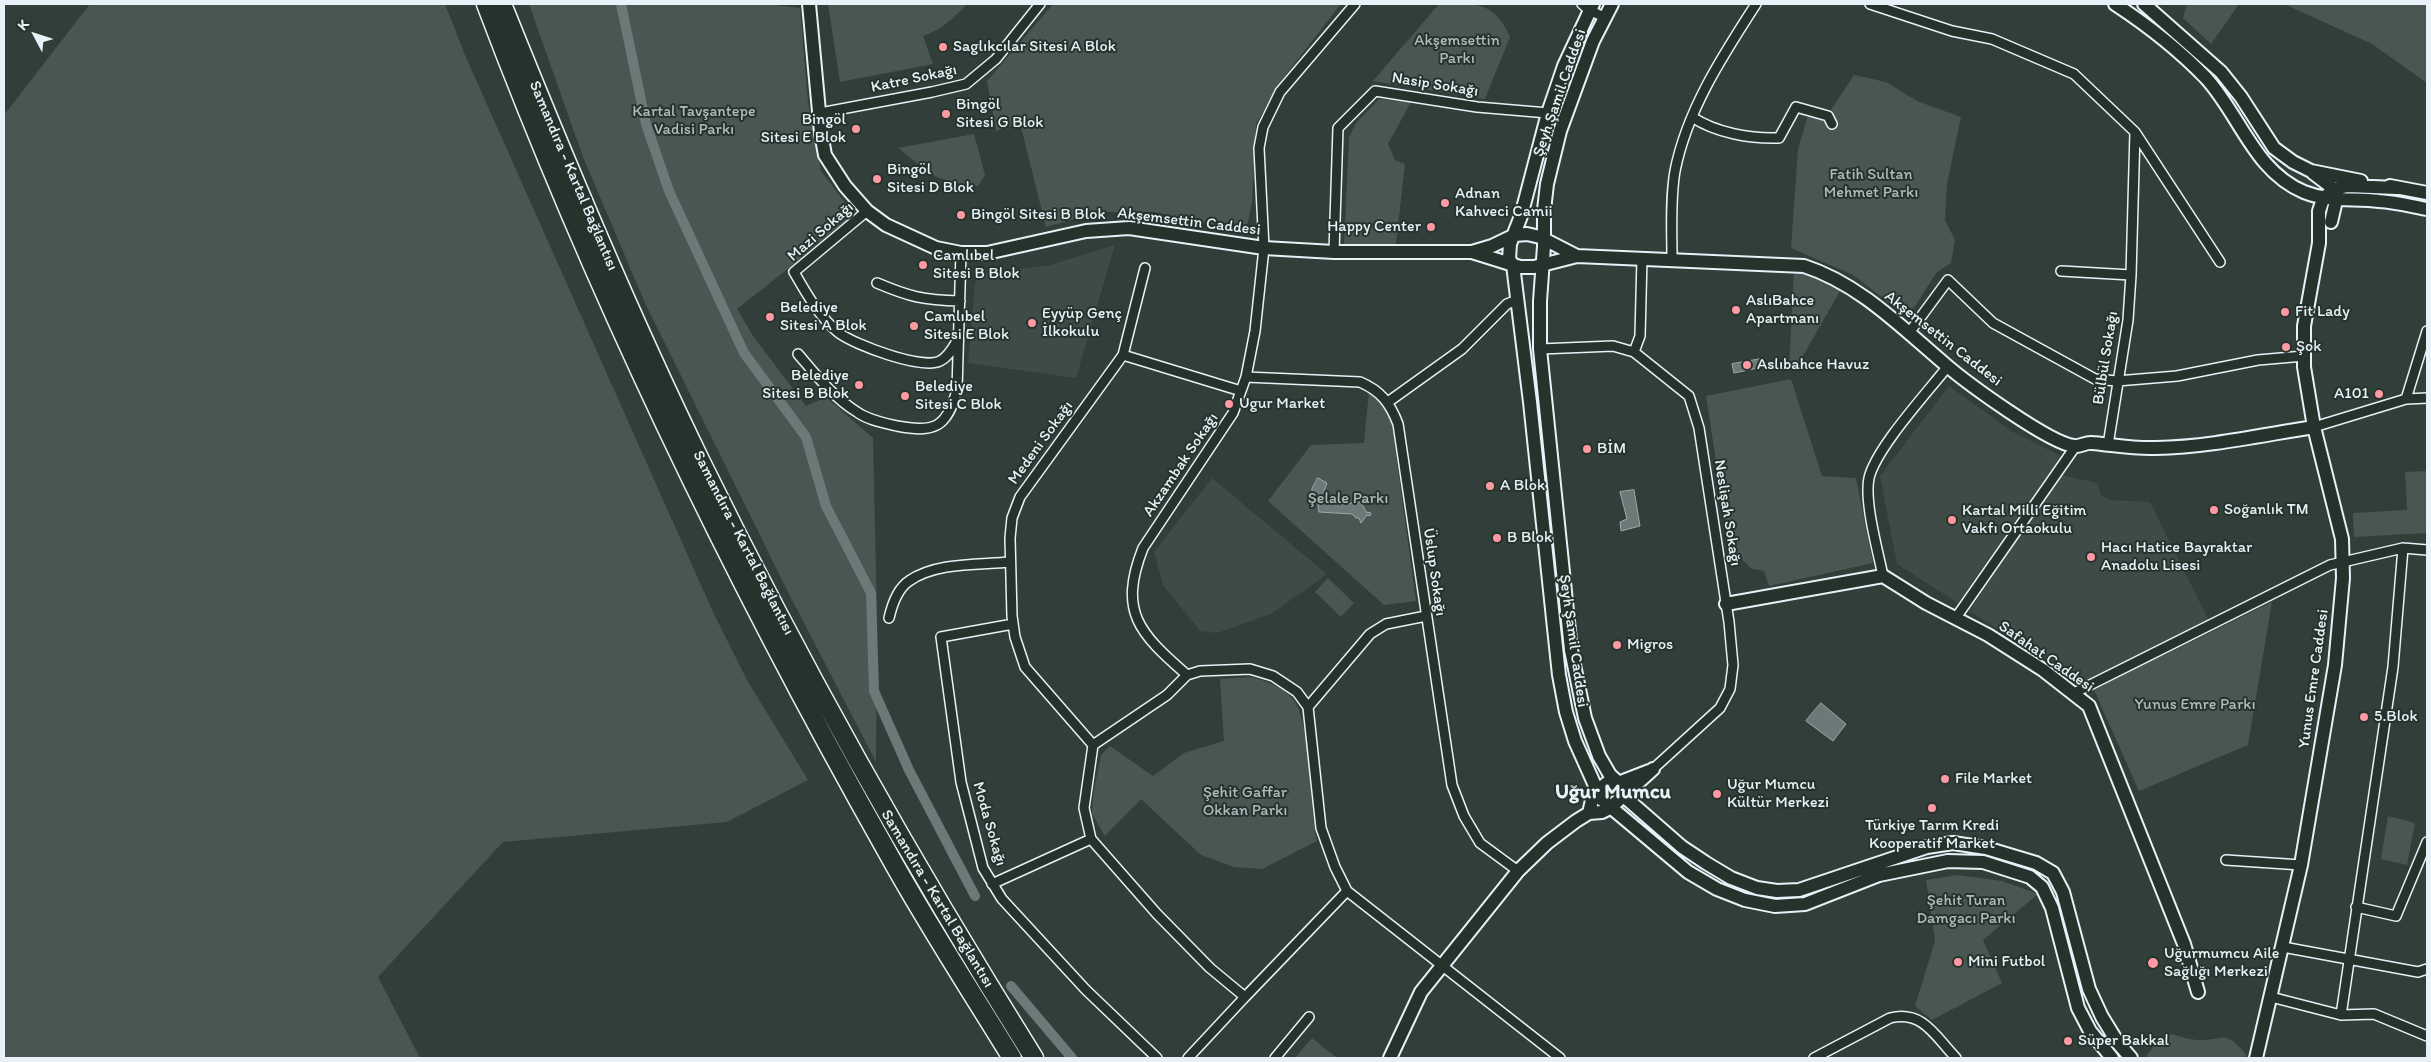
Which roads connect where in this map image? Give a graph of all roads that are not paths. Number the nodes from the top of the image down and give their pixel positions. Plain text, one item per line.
1 (476, 4) edge
2 (486, 4) edge
3 (502, 4) edge
4 (512, 4) edge
5 (809, 4) edge
6 (1040, 4) edge
7 (1355, 4) edge
8 (1612, 4) edge
9 (1756, 4) edge
10 (1870, 4) edge
11 (2115, 4) edge
12 (2144, 4) edge
13 (1588, 6) edge
14 (1604, 17) junction
15 (534, 82) junction
16 (516, 83) junction
17 (820, 113) junction
18 (1548, 113) junction
19 (1692, 117) junction
20 (1832, 124) dead end
21 (2135, 132) junction
22 (2311, 171) junction
23 (2397, 188) junction
24 (2302, 191) junction
25 (2427, 194) edge
26 (2331, 196) junction
27 (2351, 201) junction
28 (2427, 209) edge
29 (2319, 211) junction
30 (867, 212) junction
31 (2331, 222) junction
32 (1514, 235) junction
33 (1543, 239) junction
34 (2319, 243) junction
35 (1264, 248) junction
36 (1334, 252) junction
37 (1472, 252) junction
38 (961, 253) junction
39 (1577, 256) junction
40 (1642, 258) junction
41 (1672, 259) junction
42 (2220, 262) dead end
43 (1542, 264) junction
44 (1513, 265) junction
45 (1145, 268) dead end
46 (2061, 271) dead end
47 (2132, 275) junction
48 (877, 283) dead end
49 (1518, 300) junction
50 (960, 301) junction
51 (2427, 331) edge
52 (1909, 333) junction
53 (958, 338) junction
54 (1540, 350) junction
55 (1634, 352) junction
56 (798, 354) dead end
57 (1123, 355) junction
58 (2304, 356) junction
59 (1948, 366) junction
60 (1246, 377) junction
61 (2117, 381) junction
62 (1241, 391) junction
63 (2427, 398) edge
64 (2406, 399) junction
65 (1388, 402) junction
66 (2314, 427) junction
67 (2108, 445) junction
68 (2075, 447) junction
69 (2403, 548) junction
70 (2427, 550) edge
71 (1010, 562) junction
72 (2343, 562) junction
73 (1883, 576) junction
74 (1726, 604) junction
75 (1426, 616) junction
76 (889, 618) dead end
77 (1955, 619) junction
78 (1013, 624) junction
79 (1187, 675) junction
80 (2074, 693) junction
81 (1308, 707) junction
82 (1093, 745) junction
83 (1653, 770) junction
84 (1618, 783) junction
85 (1597, 791) junction
86 (1626, 796) junction
87 (1610, 808) junction
88 (1589, 813) junction
89 (1092, 840) junction
90 (2427, 842) edge
91 (2226, 860) dead end
92 (2301, 865) junction
93 (1518, 871) junction
94 (992, 884) junction
95 (1347, 891) junction
96 (2356, 907) junction
97 (2283, 946) junction
98 (2349, 958) junction
99 (1442, 967) junction
100 (2427, 969) edge
101 (2198, 992) dead end
102 (1245, 997) junction
103 (2271, 997) junction
104 (2341, 1015) junction
105 (1309, 1018) dead end
106 (2427, 1036) edge
107 (1012, 1058) edge
108 (1034, 1058) edge
109 (1157, 1058) edge
110 (1188, 1058) edge
111 (1276, 1058) edge
112 (1390, 1058) edge
113 (1560, 1058) edge
114 (1814, 1058) edge
115 (1956, 1058) edge
116 (2112, 1058) edge
117 (2131, 1058) edge
118 (2256, 1058) edge

1 - 16 highway
2 - 16 highway, Samandıra - Kartal Bağlantısı
3 - 15 highway, Samandıra - Kartal Bağlantısı
4 - 15 highway
5 - 17 street, Akşemsettin Caddesi
6 - 17 street, Katre Sokağı
7 - 35 street, Akzambak Sokağı
8 - 14 street, Şeyh Şamil Caddesi
9 - 19 street
10 - 21 street
11 - 24 street
12 - 22 street
13 - 14 street
13 - 18 street, Şeyh Şamil Caddesi
14 - 33 street, Şeyh Şamil Caddesi
15 - 108 highway, Samandıra - Kartal Bağlantısı
16 - 107 highway, Samandıra - Kartal Bağlantısı
17 - 30 street, Akşemsettin Caddesi
18 - 32 street, Şeyh Şamil Caddesi
18 - 36 street, Nasip Sokağı
19 - 20 street
19 - 41 street
21 - 42 street
21 - 47 street, Bülbül Sokağı
22 - 23 street
22 - 26 street
23 - 25 street
23 - 26 street
24 - 26 street
24 - 29 street
26 - 27 street
26 - 29 street
26 - 31 street
27 - 28 street
27 - 31 street
29 - 34 street
30 - 38 street, Akşemsettin Caddesi
30 - 53 street, Mazi Sokağı
31 - 34 street
32 - 33 street, Akşemsettin Caddesi
32 - 37 street, Akşemsettin Caddesi
32 - 44 street, Şeyh Şamil Caddesi
33 - 39 street, Akşemsettin Caddesi
33 - 43 street, Şeyh Şamil Caddesi
34 - 58 street, Yunus Emre Caddesi
35 - 36 street, Akşemsettin Caddesi
35 - 38 street, Akşemsettin Caddesi
35 - 60 street, Akzambak Sokağı
36 - 37 street, Akşemsettin Caddesi
37 - 44 street, Akşemsettin Caddesi
38 - 50 street
39 - 40 street, Akşemsettin Caddesi
39 - 43 street, Akşemsettin Caddesi
40 - 41 street, Akşemsettin Caddesi
40 - 55 street
41 - 52 street, Akşemsettin Caddesi
43 - 44 street, Akşemsettin Caddesi
43 - 54 street, Şeyh Şamil Caddesi
44 - 49 street, Şeyh Şamil Caddesi
45 - 57 street
46 - 47 street
47 - 61 street, Bülbül Sokağı
48 - 50 street
49 - 65 street
49 - 85 street, Şeyh Şamil Caddesi
50 - 53 street
51 - 64 street
52 - 59 street, Akşemsettin Caddesi
52 - 61 street
53 - 56 street
54 - 55 street, Neslişah Sokağı
54 - 84 street, Şeyh Şamil Caddesi
55 - 74 street, Neslişah Sokağı
57 - 62 street
57 - 71 street, Medeni Sokağı
58 - 61 street
58 - 66 street, Yunus Emre Caddesi
59 - 68 street, Akşemsettin Caddesi
59 - 73 street
60 - 62 street, Akzambak Sokağı
60 - 65 street, Üslup Sokağı
61 - 67 street, Bülbül Sokağı
62 - 79 street, Akzambak Sokağı
63 - 64 street
64 - 66 street
65 - 75 street, Üslup Sokağı
66 - 67 street
66 - 72 street, Yunus Emre Caddesi
67 - 68 street
68 - 77 street
69 - 70 street
69 - 72 street
69 - 96 street
71 - 76 street
71 - 78 street, Medeni Sokağı
72 - 80 street
72 - 92 street, Yunus Emre Caddesi
73 - 74 street
73 - 77 street, Safahat Caddesi
74 - 83 street, Neslişah Sokağı
75 - 81 street
75 - 93 street, Üslup Sokağı
77 - 80 street, Safahat Caddesi
78 - 82 street, Medeni Sokağı
78 - 94 street, Moda Sokağı
79 - 81 street
79 - 82 street
80 - 101 street, Safahat Caddesi
81 - 95 street
82 - 89 street
83 - 84 street
83 - 86 street
84 - 85 street
84 - 86 street, Şeyh Şamil Caddesi
85 - 87 street, Şeyh Şamil Caddesi
85 - 88 street
86 - 87 street
86 - 117 street, Şeyh Şamil Caddesi
87 - 88 street
87 - 116 street, Şeyh Şamil Caddesi
88 - 93 street
89 - 94 street
89 - 102 street
90 - 96 street
91 - 92 street
92 - 97 street, Yunus Emre Caddesi
93 - 99 street
94 - 109 street, Moda Sokağı
95 - 99 street
95 - 102 street
96 - 98 street
97 - 98 street
97 - 103 street, Yunus Emre Caddesi
98 - 100 street
98 - 104 street
99 - 112 street
99 - 113 street
102 - 110 street
103 - 104 street
103 - 118 street, Yunus Emre Caddesi
104 - 106 street
105 - 111 street
114 - 115 street

